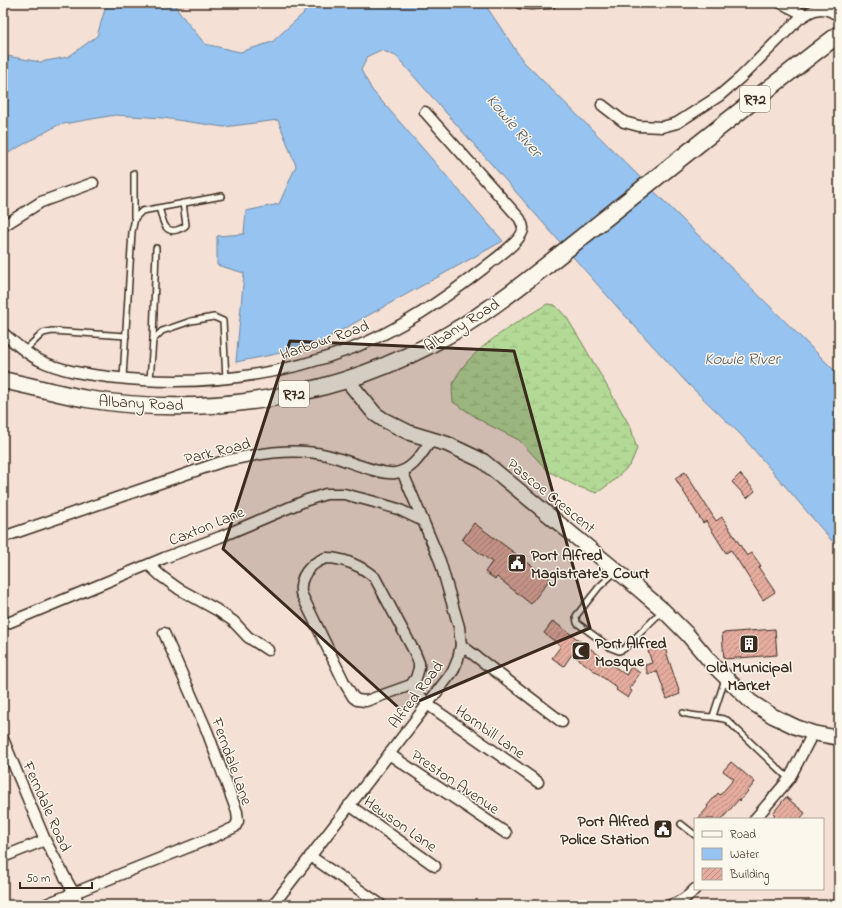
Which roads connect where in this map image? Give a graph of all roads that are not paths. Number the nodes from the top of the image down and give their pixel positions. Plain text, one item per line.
1 (520, 3) edge
2 (551, 3) edge
3 (781, 3) edge
4 (805, 15) junction
5 (839, 16) edge
6 (839, 34) edge
7 (602, 105) dead end
8 (425, 112) dead end
9 (134, 173) dead end
10 (93, 183) dead end
11 (222, 196) dead end
12 (183, 203) junction
13 (159, 208) junction
14 (134, 218) junction
15 (3, 226) edge
16 (156, 248) dead end
17 (3, 333) edge
18 (126, 336) junction
19 (152, 340) junction
20 (24, 351) junction
21 (123, 378) junction
22 (226, 379) junction
23 (3, 380) edge
24 (150, 380) junction
25 (347, 380) junction
26 (432, 439) junction
27 (402, 471) junction
28 (423, 521) junction
29 (3, 537) edge
30 (149, 565) junction
31 (616, 570) junction
32 (663, 610) junction
33 (3, 625) edge
34 (164, 633) dead end
35 (461, 645) junction
36 (268, 650) dead end
37 (726, 678) junction
38 (411, 685) junction
39 (427, 704) junction
40 (683, 713) dead end
41 (713, 716) junction
42 (562, 722) dead end
43 (813, 733) junction
44 (839, 738) edge
45 (4, 742) edge
46 (389, 754) junction
47 (789, 779) junction
48 (538, 782) dead end
49 (349, 805) junction
50 (756, 818) edge
51 (681, 824) dead end
52 (506, 834) dead end
53 (694, 835) edge
54 (46, 840) junction
55 (310, 856) junction
56 (3, 857) edge
57 (435, 866) dead end
58 (694, 890) edge
59 (73, 893) junction
60 (380, 904) edge
61 (44, 905) edge
62 (80, 905) edge
63 (273, 905) edge
64 (670, 905) edge

1 - 2 street
3 - 4 street
4 - 5 street
4 - 7 street
6 - 25 main road, Albany Road / R72
8 - 22 street, Harbour Road
9 - 14 lane
10 - 15 street
11 - 12 lane
12 - 13 lane
12 - 13 lane
13 - 14 lane
14 - 18 lane
16 - 19 lane
17 - 20 street, Harbour Road
18 - 20 lane
18 - 21 lane
19 - 22 lane
19 - 24 lane
20 - 21 street, Harbour Road
21 - 24 street, Harbour Road
22 - 24 street, Harbour Road
23 - 25 main road, Albany Road / R72
25 - 26 street, Pascoe Crescent
26 - 27 street
26 - 31 street, Pascoe Crescent
27 - 28 street, Alfred Road
27 - 29 street, Park Road
28 - 30 street, Caxton Lane
28 - 35 street, Alfred Road
30 - 33 street, Caxton Lane
30 - 36 street
31 - 32 street, Pascoe Crescent
31 - 32 lane
32 - 37 street, Pascoe Crescent
34 - 59 street, Ferndale Lane
35 - 39 street, Alfred Road
35 - 42 street
37 - 41 lane
37 - 43 street, Pascoe Crescent
38 - 38 street
38 - 39 street, Hornbill Lane
39 - 46 street, Alfred Road
39 - 48 street, Hornbill Lane
40 - 41 lane
41 - 47 lane
43 - 44 street, Pascoe Crescent
43 - 47 street
45 - 54 street, Ferndale Road
46 - 49 street, Alfred Road
46 - 52 street, Preston Avenue
47 - 50 street
49 - 55 street, Alfred Road
49 - 57 street, Hewson Lane
51 - 53 lane
54 - 56 street
54 - 59 street, Ferndale Road
55 - 60 street
55 - 63 street, Alfred Road
58 - 64 street
59 - 61 street
59 - 62 street, Ferndale Road

